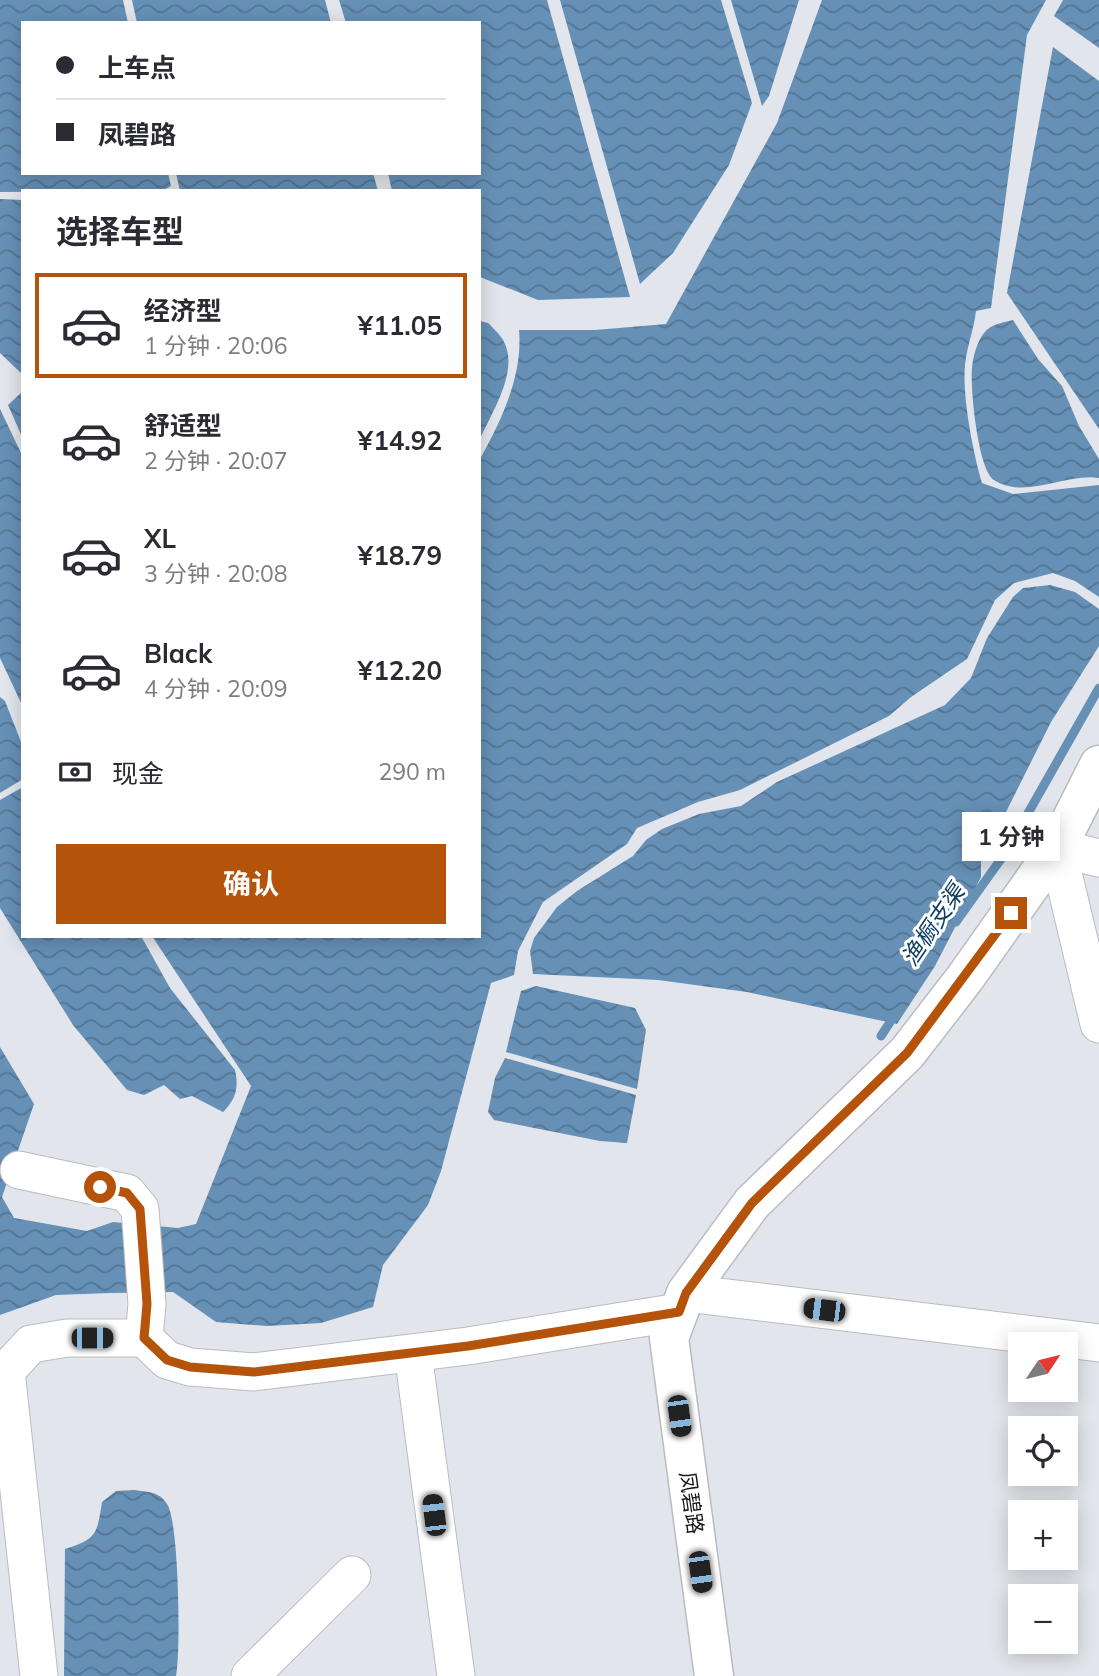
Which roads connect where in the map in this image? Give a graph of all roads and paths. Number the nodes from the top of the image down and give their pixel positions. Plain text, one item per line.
1 (1099, 765) edge
2 (1057, 848) junction
3 (1099, 858) edge
4 (1099, 1024) edge
5 (19, 1170) dead end
6 (683, 1303) junction
7 (145, 1321) junction
8 (1099, 1343) edge
9 (413, 1353) junction
10 (352, 1574) dead end
11 (39, 1676) edge
12 (250, 1676) edge
13 (456, 1676) edge
14 (714, 1676) edge

1 - 2 main road, 凤碧路
2 - 3 street
2 - 4 street
2 - 6 main road, 凤碧路
5 - 7 street
6 - 8 street
6 - 9 street
6 - 14 main road, 凤碧路
7 - 9 street
7 - 11 street
9 - 13 street
10 - 12 street

